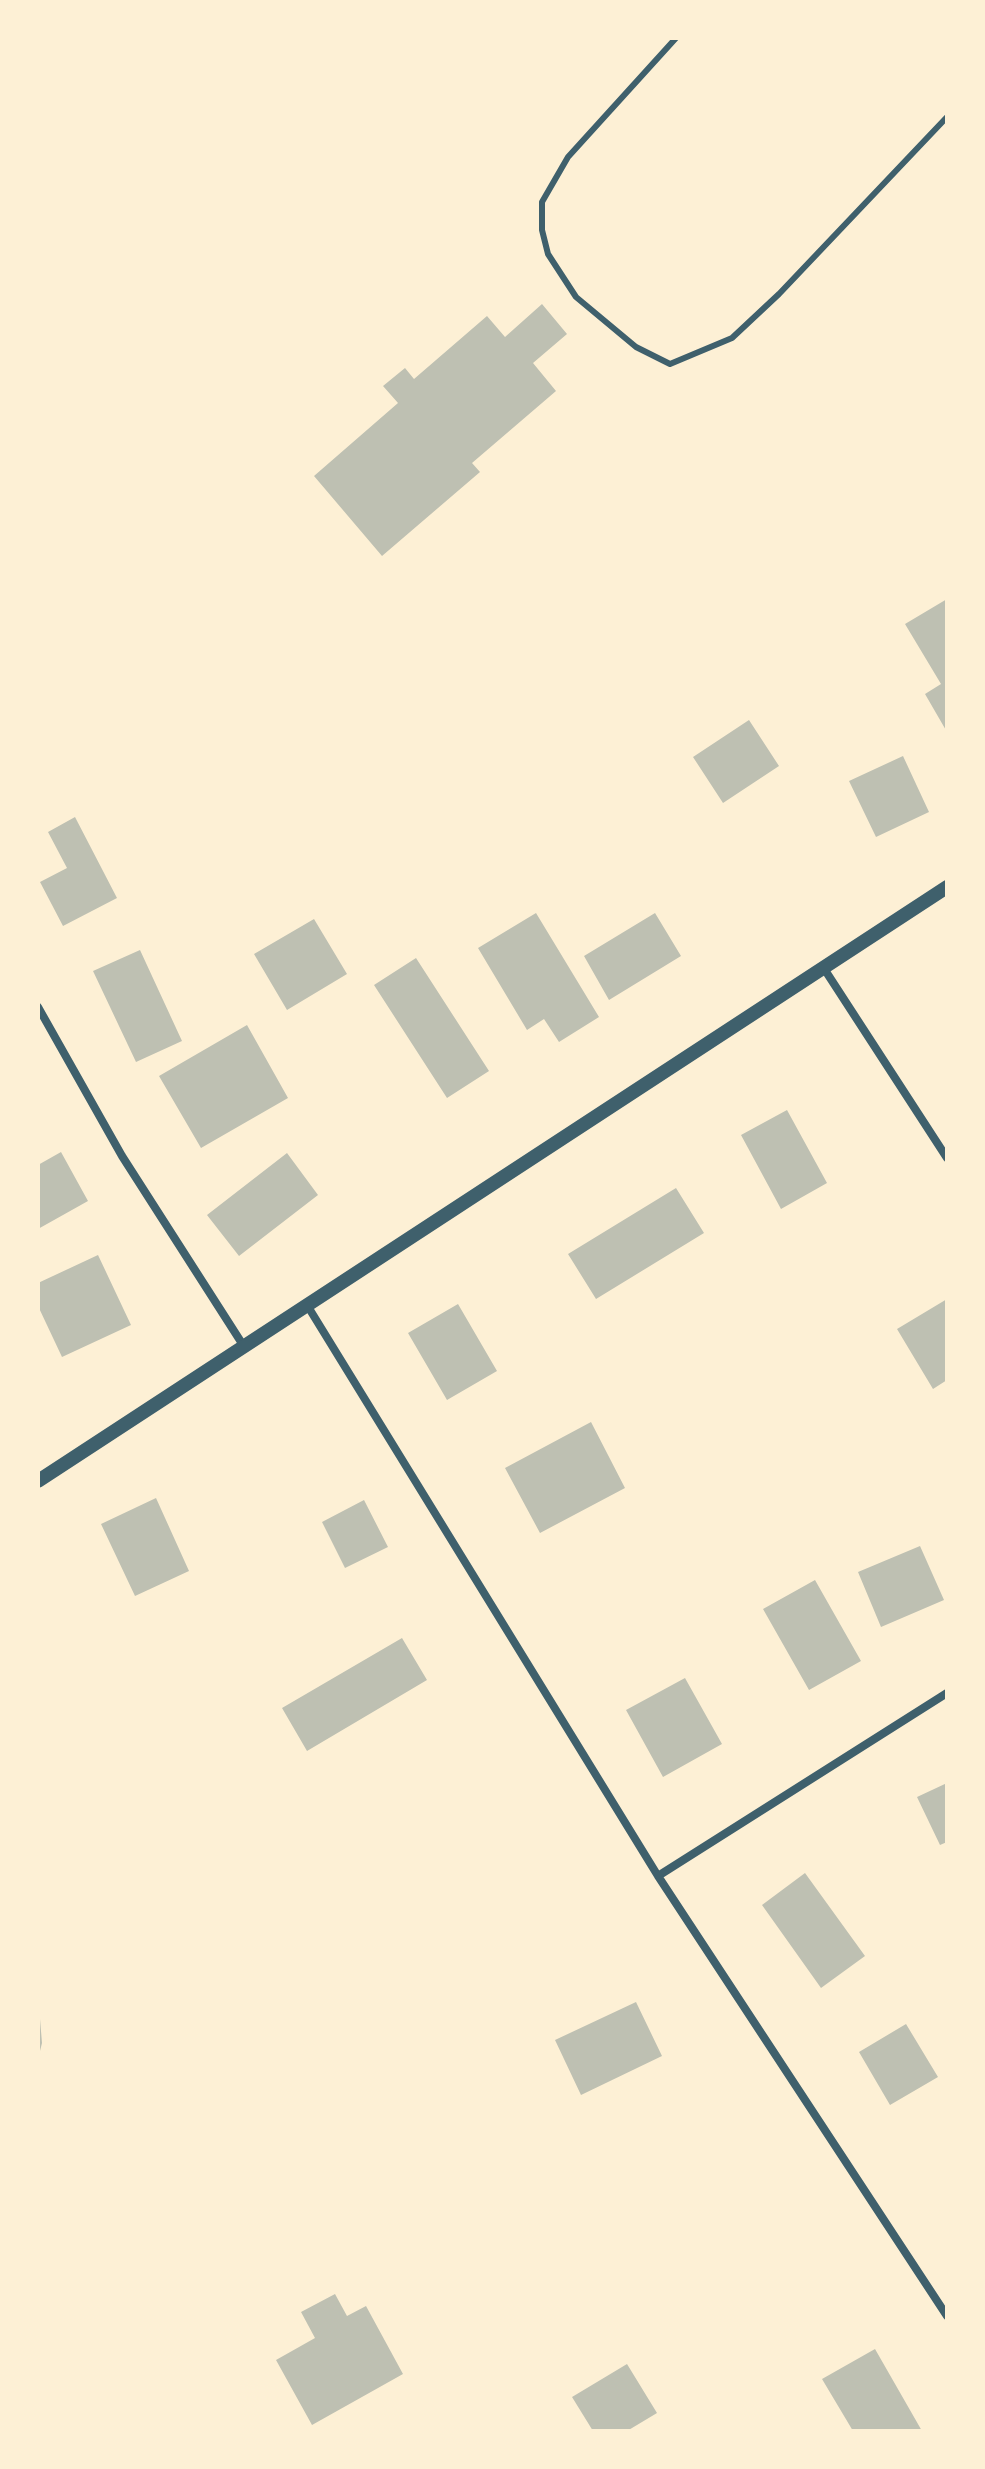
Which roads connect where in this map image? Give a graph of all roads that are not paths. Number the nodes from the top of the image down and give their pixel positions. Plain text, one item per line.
1 (676, 38) edge
2 (947, 117) edge
3 (947, 887) edge
4 (822, 966) junction
5 (38, 1008) edge
6 (947, 1158) edge
7 (307, 1305) junction
8 (243, 1345) junction
9 (38, 1481) edge
10 (947, 1693) edge
11 (658, 1876) junction
12 (947, 2316) edge

1 - 2 lane
3 - 4 street
4 - 6 street
4 - 7 street
5 - 8 street
7 - 8 street
7 - 11 street
8 - 9 street
10 - 11 street
11 - 12 street

